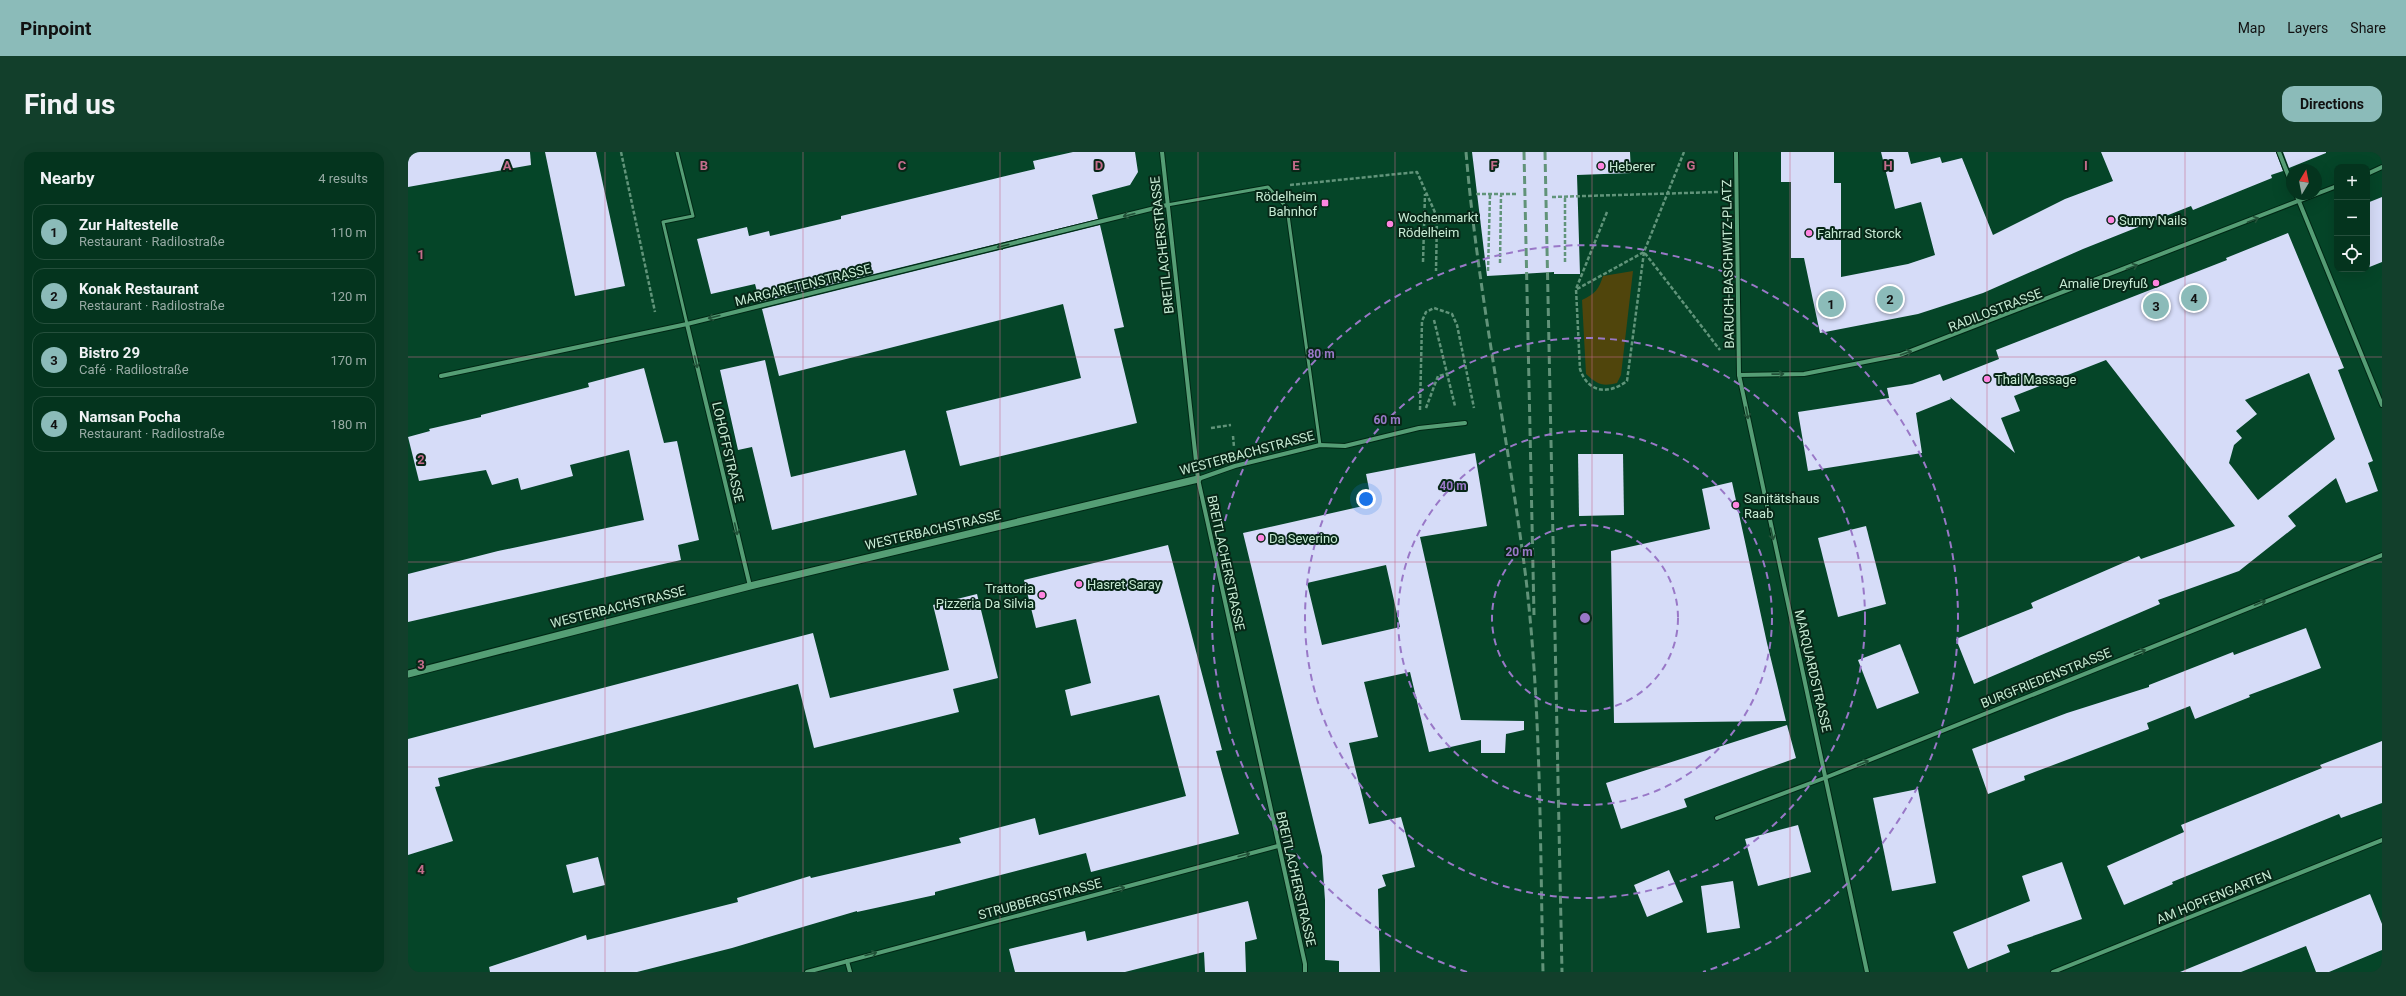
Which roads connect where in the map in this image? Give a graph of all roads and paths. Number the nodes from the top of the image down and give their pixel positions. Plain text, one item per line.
1 (621, 152) edge
2 (677, 152) edge
3 (1162, 152) edge
4 (1684, 152) edge
5 (1736, 152) edge
6 (2278, 152) edge
7 (2382, 168) edge
8 (2286, 171) edge
9 (2370, 173) edge
10 (1268, 187) junction
11 (2334, 187) edge
12 (1425, 191) junction
13 (1737, 192) junction
14 (1476, 194) dead end
15 (1490, 194) junction
16 (1516, 194) dead end
17 (1668, 194) junction
18 (1501, 195) junction
19 (1552, 197) dead end
20 (1565, 197) junction
21 (2299, 202) junction
22 (1167, 205) junction
23 (1607, 212) dead end
24 (1644, 252) junction
25 (1423, 262) dead end
26 (1565, 262) dead end
27 (1500, 263) dead end
28 (1436, 271) dead end
29 (1488, 271) dead end
30 (1576, 289) junction
31 (1434, 320) dead end
32 (687, 324) junction
33 (658, 330) junction
34 (1447, 374) junction
35 (1739, 375) junction
36 (441, 376) dead end
37 (2382, 405) edge
38 (1456, 409) dead end
39 (1475, 412) dead end
40 (1465, 423) dead end
41 (1419, 428) junction
42 (1320, 445) junction
43 (1198, 479) junction
44 (2382, 555) edge
45 (750, 586) junction
46 (408, 674) edge
47 (1827, 777) junction
48 (1717, 818) dead end
49 (2382, 840) edge
50 (1278, 846) junction
51 (847, 961) junction
52 (806, 972) edge
53 (850, 972) edge
54 (1305, 972) edge
55 (1867, 972) edge
56 (2053, 972) edge

1 - 33 path
2 - 32 lane
3 - 22 street, BREITLACHERSTRASSE
4 - 17 path
5 - 13 street, BARUCH-BASCHWITZ-PLATZ
6 - 8 street
7 - 9 street
10 - 12 path
10 - 22 lane
10 - 42 lane
11 - 21 street, RADILOSTRASSE
12 - 25 path
12 - 28 path
13 - 17 path
13 - 35 street, BARUCH-BASCHWITZ-PLATZ
14 - 15 path
15 - 18 path
15 - 29 path
16 - 18 path
17 - 20 path
17 - 24 path
18 - 27 path
19 - 20 path
20 - 26 path
35 -> 21 street, RADILOSTRASSE
21 - 37 street
22 -> 32 street, MARGARETENSTRASSE
22 - 43 street, BREITLACHERSTRASSE
23 - 30 path
24 - 30 path
24 - 30 path
24 - 35 path
31 - 34 path
32 - 33 street, MARGARETENSTRASSE
32 -> 45 street, LOHOFFSTRASSE
33 - 36 street, MARGARETENSTRASSE
34 - 38 path
34 - 41 path
35 -> 47 street, MARQUARDSTRASSE
39 - 41 path
40 - 41 street, WESTERBACHSTRASSE
41 - 42 street, WESTERBACHSTRASSE
42 - 43 street, WESTERBACHSTRASSE
43 - 45 street, WESTERBACHSTRASSE
43 - 50 street, BREITLACHERSTRASSE
47 -> 44 street, BURGFRIEDENSTRASSE
45 - 46 street, WESTERBACHSTRASSE
47 - 48 street, BURGFRIEDENSTRASSE
47 - 55 street, MARQUARDSTRASSE
49 - 56 street, AM HOPFENGARTEN
51 -> 50 street, STRUBBERGSTRASSE
50 - 54 street, BREITLACHERSTRASSE
51 - 52 street, STRUBBERGSTRASSE
51 - 53 street

